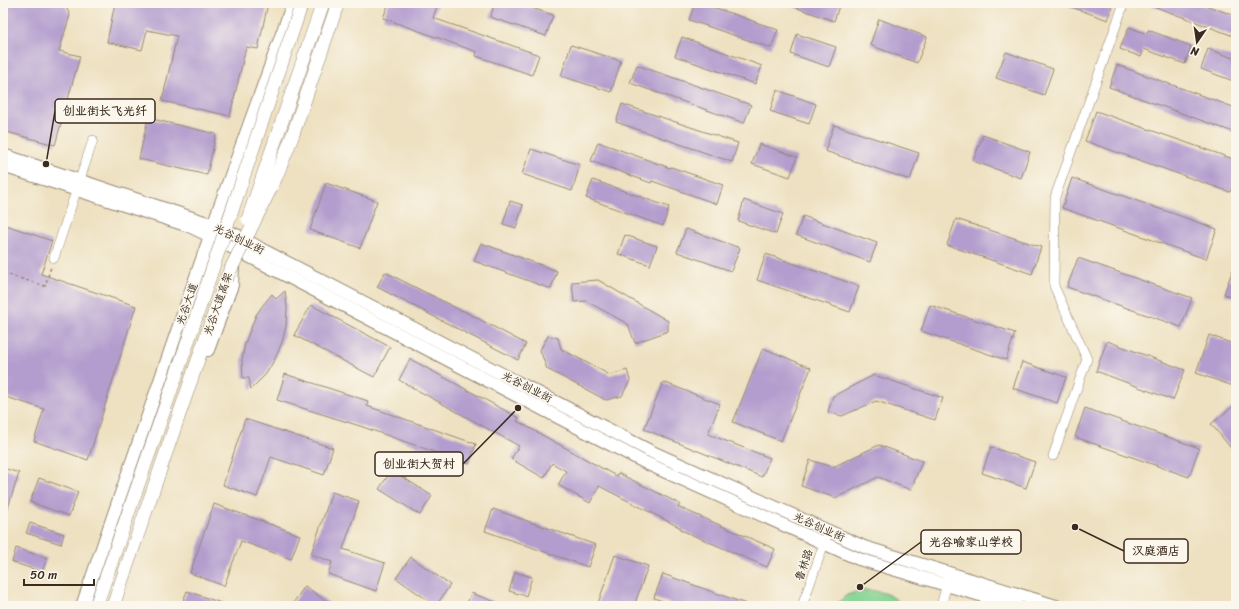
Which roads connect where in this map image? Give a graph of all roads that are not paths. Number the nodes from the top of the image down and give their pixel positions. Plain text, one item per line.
1 (293, 3) edge
2 (302, 3) edge
3 (323, 3) edge
4 (329, 3) edge
5 (338, 3) edge
6 (1124, 3) edge
7 (93, 140) dead end
8 (3, 155) edge
9 (3, 166) edge
10 (78, 185) junction
11 (212, 230) junction
12 (241, 237) junction
13 (235, 249) junction
14 (54, 258) road end
15 (226, 279) junction
16 (1052, 456) dead end
17 (828, 531) junction
18 (824, 543) junction
19 (948, 580) junction
20 (82, 606) edge
21 (96, 606) edge
22 (113, 606) edge
23 (116, 606) edge
24 (802, 606) edge
25 (941, 606) edge
26 (1017, 606) edge
27 (1056, 606) edge

1 - 11 main road, 光谷大道
2 - 21 highway, 光谷大道高架, bridge
3 - 15 highway, 光谷大道高架, bridge
4 - 12 main road
5 - 15 highway, bridge
6 - 16 street
7 - 10 street
8 - 10 main road, 光谷创业街
9 - 10 main road, 光谷创业街
10 - 11 main road, 光谷创业街
10 - 14 street
11 - 12 main road, 光谷创业街
11 - 13 main road, 光谷创业街
11 - 20 main road, 光谷大道
12 - 13 main road
12 - 17 main road, 光谷创业街
13 - 18 main road, 光谷创业街
13 - 23 main road
15 - 22 highway, 光谷大道高架
17 - 18 street, 鲁林路
17 - 19 main road, 光谷创业街
18 - 19 main road, 光谷创业街
18 - 24 street, 鲁林路
19 - 25 street
19 - 26 main road, 光谷创业街
19 - 27 main road, 光谷创业街

